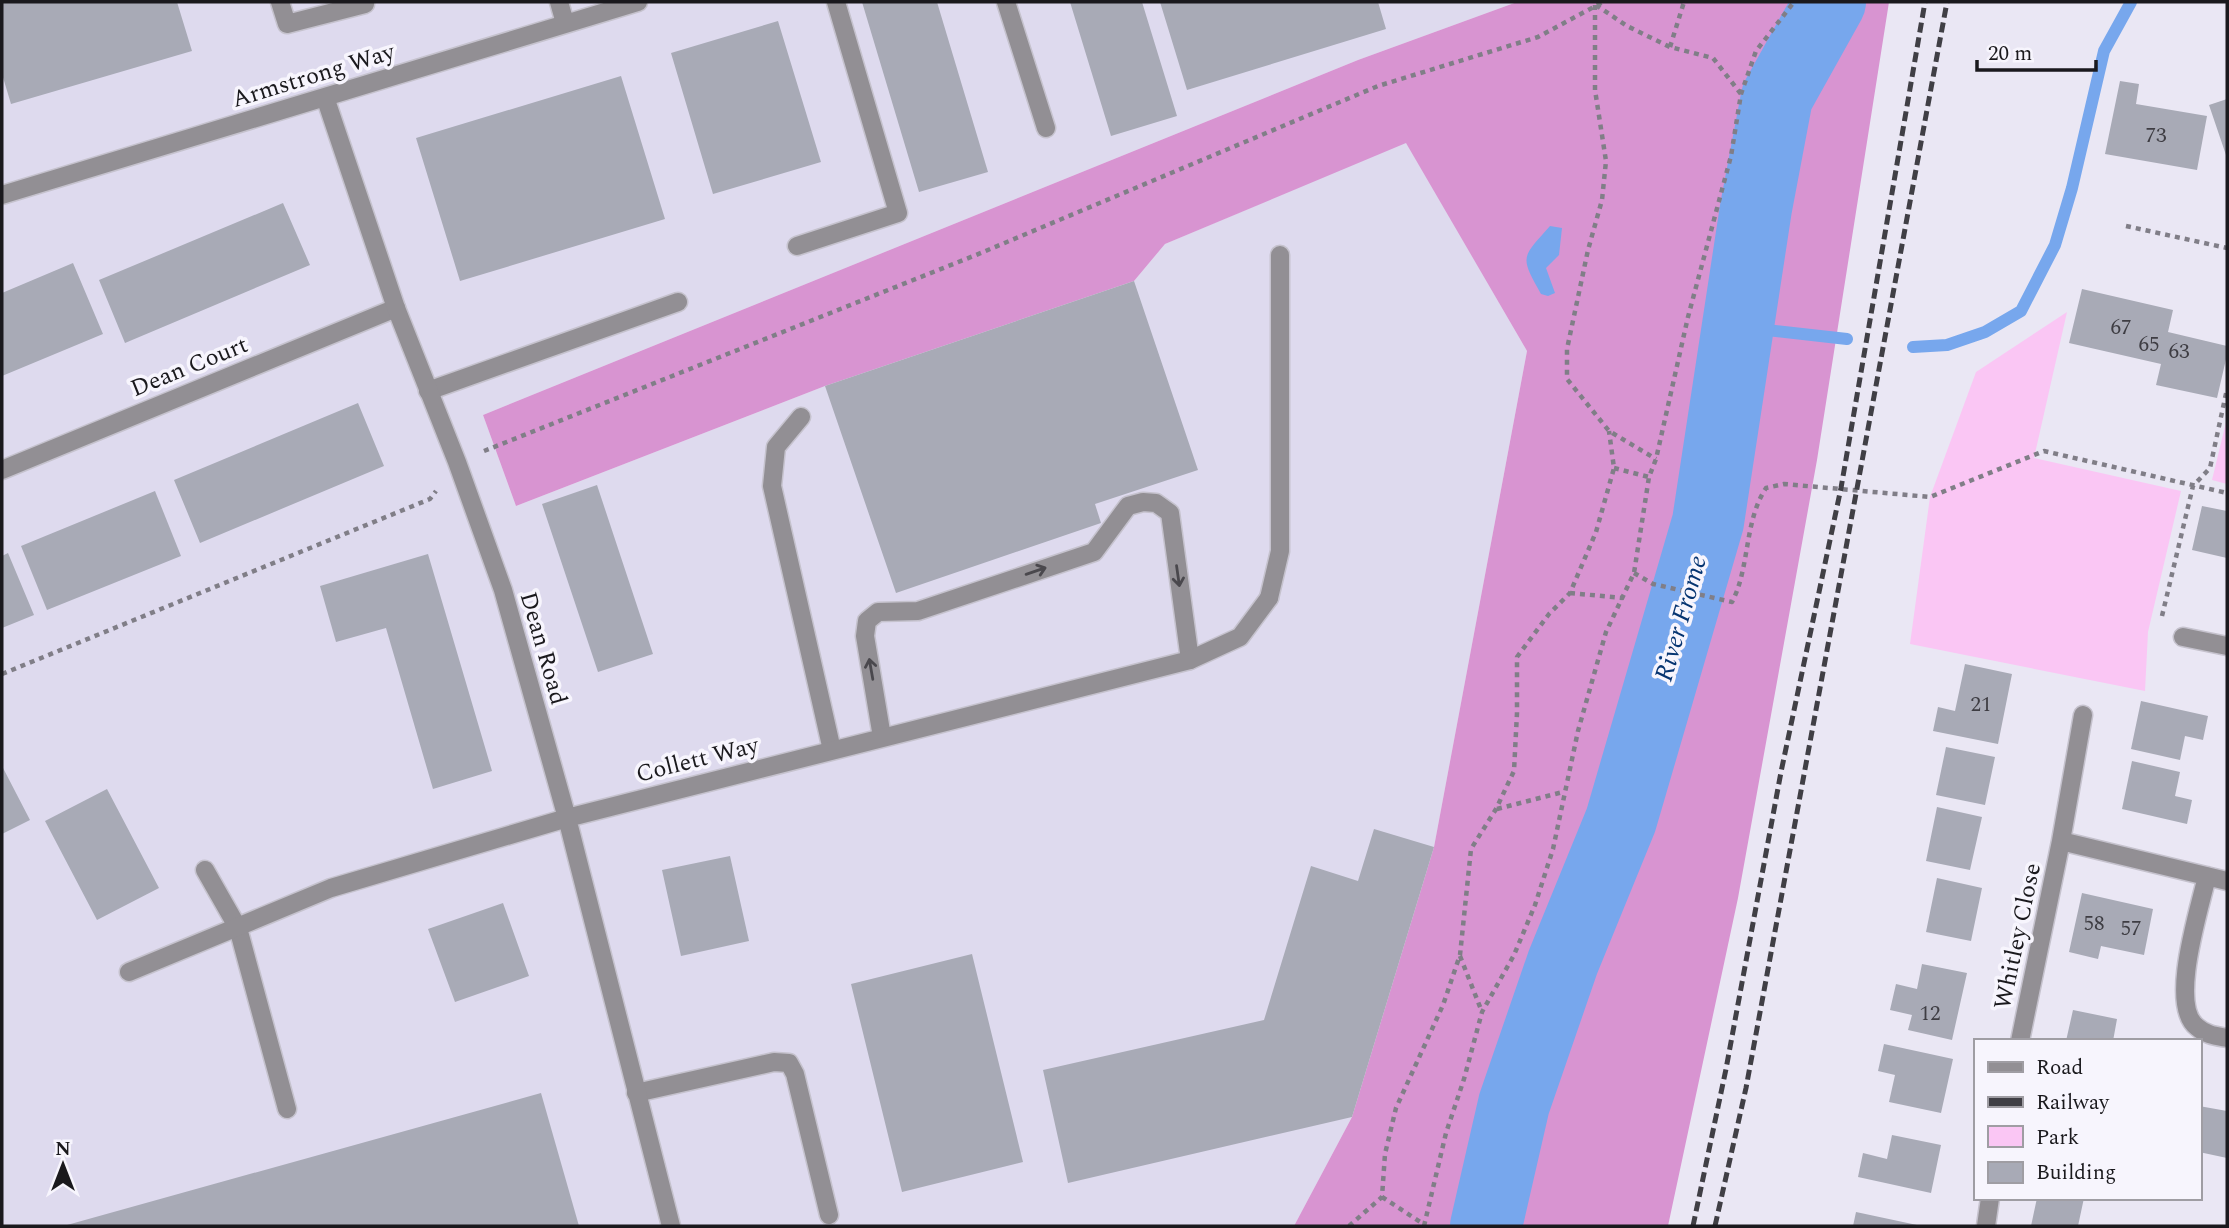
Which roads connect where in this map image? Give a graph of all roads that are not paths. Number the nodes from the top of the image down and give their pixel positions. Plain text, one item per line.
1 (280, 2) edge
2 (367, 2) edge
3 (559, 2) edge
4 (638, 2) edge
5 (836, 2) edge
6 (1006, 2) edge
7 (565, 23) junction
8 (325, 97) junction
9 (1046, 128) dead end
10 (2, 195) edge
11 (797, 246) dead end
12 (1280, 255) dead end
13 (678, 302) dead end
14 (396, 308) junction
15 (428, 391) junction
16 (801, 417) dead end
17 (2, 470) edge
18 (2183, 637) road end
19 (2227, 646) edge
20 (1190, 660) junction
21 (2083, 715) dead end
22 (882, 737) junction
23 (832, 750) junction
24 (567, 818) junction
25 (2061, 841) junction
26 (205, 870) dead end
27 (2207, 876) junction
28 (2227, 881) edge
29 (238, 928) junction
30 (129, 972) dead end
31 (2227, 1038) edge
32 (2020, 1039) edge
33 (636, 1093) junction
34 (287, 1110) dead end
35 (1990, 1200) edge
36 (829, 1215) dead end
37 (671, 1226) edge
38 (1986, 1226) edge

1 - 2 street
3 - 7 street
4 - 7 street, Armstrong Way
5 - 11 street
6 - 9 street
7 - 8 street, Armstrong Way
8 - 10 street, Armstrong Way
8 - 14 street, Dean Road
12 - 20 street, Collett Way
13 - 15 street
14 - 15 street, Dean Road
14 - 17 street, Dean Court
15 - 24 street, Dean Road
16 - 23 street
18 - 19 street
20 - 22 street, Collett Way
22 -> 20 street
21 - 25 street, Whitley Close
22 - 23 street, Collett Way
23 - 24 street, Collett Way
24 - 29 street, Collett Way
24 - 33 street, Dean Road
25 - 27 street, Whitley Close
25 - 32 street, Whitley Close
26 - 29 street
27 - 28 street, Whitley Close
27 - 31 street
29 - 30 street, Collett Way
29 - 34 street
33 - 36 street
33 - 37 street, Dean Road
35 - 38 street

